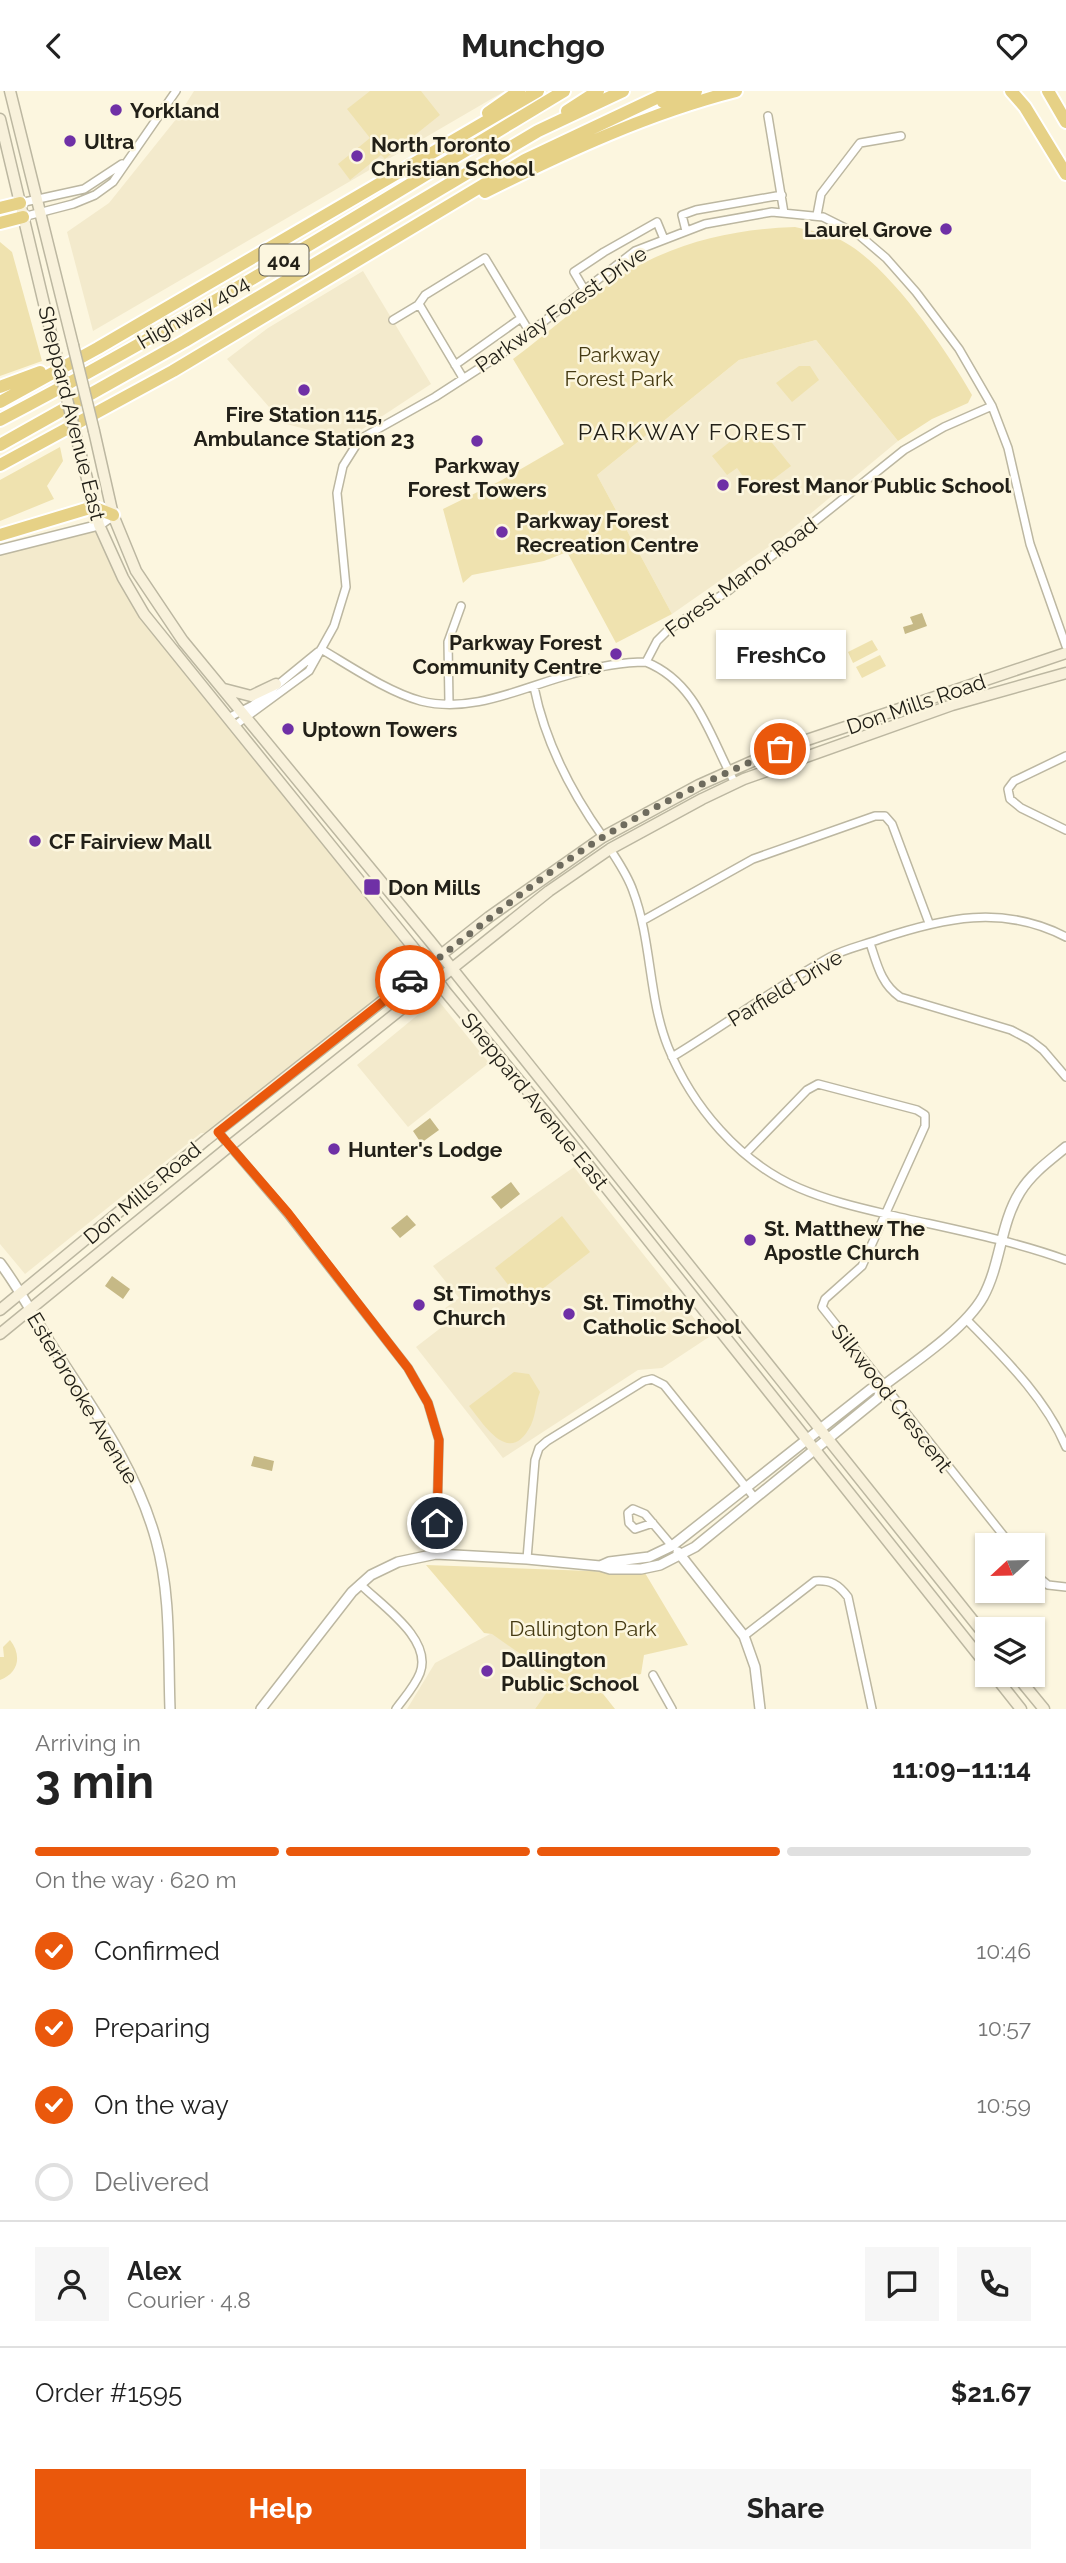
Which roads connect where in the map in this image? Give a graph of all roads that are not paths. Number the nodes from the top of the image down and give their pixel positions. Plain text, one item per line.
1 (10, 91) edge
2 (176, 91) edge
3 (519, 91) edge
4 (538, 91) edge
5 (564, 91) edge
6 (598, 91) edge
7 (623, 91) edge
8 (671, 91) edge
9 (696, 91) edge
10 (736, 91) edge
11 (1011, 91) edge
12 (1048, 91) edge
13 (768, 116) dead end
14 (0, 119) edge
15 (1066, 122) edge
16 (603, 123) junction
17 (538, 131) junction
18 (901, 136) dead end
19 (125, 162) junction
20 (408, 166) junction
21 (1066, 174) edge
22 (782, 195) junction
23 (37, 200) junction
24 (20, 203) junction
25 (0, 208) edge
26 (41, 212) junction
27 (784, 213) junction
28 (817, 215) junction
29 (23, 216) junction
30 (0, 223) edge
31 (686, 231) junction
32 (664, 239) junction
33 (367, 255) junction
34 (584, 289) junction
35 (419, 304) junction
36 (521, 319) junction
37 (393, 320) dead end
38 (529, 331) junction
39 (98, 348) junction
40 (455, 365) junction
41 (173, 371) junction
42 (463, 378) junction
43 (0, 387) edge
44 (0, 402) edge
45 (992, 406) junction
46 (0, 419) edge
47 (0, 445) edge
48 (0, 465) edge
49 (0, 472) edge
50 (93, 507) junction
51 (113, 515) junction
52 (99, 525) junction
53 (0, 535) edge
54 (0, 550) edge
55 (461, 606) dead end
56 (1066, 646) edge
57 (321, 649) junction
58 (1066, 653) edge
59 (646, 662) junction
60 (1066, 673) edge
61 (276, 684) junction
62 (534, 687) junction
63 (224, 689) junction
64 (449, 703) junction
65 (244, 714) junction
66 (231, 722) junction
67 (1066, 756) edge
68 (728, 771) junction
69 (735, 783) junction
70 (1066, 829) edge
71 (603, 837) junction
72 (610, 849) junction
73 (642, 921) junction
74 (929, 923) junction
75 (1066, 937) edge
76 (870, 943) junction
77 (441, 956) junction
78 (427, 968) junction
79 (452, 969) junction
80 (437, 981) junction
81 (672, 1057) junction
82 (1066, 1077) edge
83 (218, 1132) junction
84 (231, 1145) junction
85 (1066, 1147) edge
86 (746, 1153) junction
87 (885, 1214) junction
88 (1003, 1242) junction
89 (1066, 1260) edge
90 (0, 1263) edge
91 (0, 1277) edge
92 (17, 1291) junction
93 (30, 1309) junction
94 (0, 1310) edge
95 (966, 1319) junction
96 (0, 1334) edge
97 (883, 1386) junction
98 (819, 1431) junction
99 (807, 1440) junction
100 (827, 1440) junction
101 (1066, 1447) edge
102 (814, 1451) junction
103 (747, 1487) junction
104 (754, 1497) junction
105 (653, 1523) dead end
106 (1000, 1533) edge
107 (676, 1543) junction
108 (436, 1554) junction
109 (680, 1555) junction
110 (527, 1559) junction
111 (600, 1566) junction
112 (1045, 1583) edge
113 (360, 1584) junction
114 (1066, 1587) edge
115 (975, 1623) edge
116 (744, 1636) junction
117 (975, 1651) edge
118 (653, 1675) dead end
119 (1004, 1687) edge
120 (1026, 1687) edge
121 (170, 1709) edge
122 (261, 1709) edge
123 (396, 1709) edge
124 (672, 1709) edge
125 (760, 1709) edge
126 (872, 1709) edge
127 (1021, 1709) edge
128 (1044, 1709) edge

1 - 23 main road, Sheppard Avenue East
2 - 19 street
3 - 20 highway
4 - 20 highway, Highway 404 / 404
5 - 46 highway, Highway 404 / 404
6 - 17 highway
7 - 17 highway
8 - 16 highway
9 - 16 highway
10 - 33 highway
11 - 21 highway
12 - 15 highway
13 - 22 street
14 - 24 main road, Sheppard Avenue East
16 - 33 highway
17 - 47 highway, Highway 404 / 404
18 - 28 street
19 - 23 street
19 - 26 street
20 - 39 highway, Highway 404 / 404
22 - 27 street
22 - 31 street
23 - 24 street
23 - 26 main road, Sheppard Avenue East
24 - 25 highway
24 - 29 main road, Sheppard Avenue East
26 - 29 street
26 - 51 main road, Sheppard Avenue East, bridge
27 - 28 street, Parkway Forest Drive
27 - 31 street, Parkway Forest Drive
28 - 45 street, Parkway Forest Drive
29 - 30 highway
29 - 50 main road, Sheppard Avenue East, bridge
31 - 32 street, Parkway Forest Drive
32 - 34 street, Parkway Forest Drive
32 - 34 street
33 - 41 highway
34 - 38 street, Parkway Forest Drive
35 - 36 street
35 - 37 street
35 - 40 street
36 - 38 street
36 - 40 street
38 - 42 street, Parkway Forest Drive
39 - 43 highway
39 - 44 highway, Highway 404 / 404
40 - 42 street
41 - 48 highway
41 - 49 highway
42 - 57 street, Parkway Forest Drive
45 - 56 street, Parkway Forest Drive
45 - 59 street, Forest Manor Road
50 - 51 highway
50 - 52 main road, Sheppard Avenue East
50 - 53 highway
51 - 52 street
51 - 63 main road, Sheppard Avenue East
52 - 54 street
52 - 66 main road, Sheppard Avenue East
55 - 64 street
57 - 61 street, Parkway Forest Drive
57 - 64 street
57 - 65 street, Parkway Forest Drive
58 - 68 main road, Don Mills Road
59 - 62 street
59 - 68 street
60 - 69 main road, Don Mills Road
61 - 63 main road
61 - 65 street, Parkway Forest Drive
62 - 64 street
62 - 71 street
63 - 65 main road, Sheppard Avenue East
65 - 66 street, Parkway Forest Drive
65 - 77 main road, Sheppard Avenue East
66 - 78 main road, Sheppard Avenue East
67 - 70 street
68 - 69 street
68 - 71 main road, Don Mills Road
69 - 72 main road, Don Mills Road
71 - 77 main road, Don Mills Road
72 - 73 street
72 - 79 main road, Don Mills Road
73 - 74 street
73 - 81 street
74 - 75 street, Parfield Drive
74 - 76 street, Parfield Drive
76 - 81 street, Parfield Drive
76 - 82 street
77 - 78 main road, Don Mills Road
77 - 79 main road, Sheppard Avenue East
78 - 80 main road, Sheppard Avenue East
78 - 83 main road, Don Mills Road
79 - 80 main road, Don Mills Road
79 - 98 main road, Sheppard Avenue East
80 - 84 main road, Don Mills Road
80 - 99 main road, Sheppard Avenue East
81 - 86 street
83 - 84 street
83 - 92 main road, Don Mills Road
84 - 93 main road, Don Mills Road
84 - 108 street
85 - 88 street
86 - 87 street
86 - 87 street
87 - 88 street
87 - 97 street, Silkwood Crescent
88 - 89 street
88 - 95 street
90 - 92 street, Esterbrooke Avenue
91 - 92 street
92 - 93 street, Esterbrooke Avenue
92 - 94 main road, Don Mills Road
93 - 96 main road, Don Mills Road
93 - 121 street, Esterbrooke Avenue
95 - 97 street
95 - 101 street
97 - 98 street
97 - 100 street
97 - 106 street, Silkwood Crescent
98 - 99 street
98 - 100 main road, Sheppard Avenue East
99 - 102 main road, Sheppard Avenue East
99 - 103 street
100 - 102 street
100 - 115 main road, Sheppard Avenue East
102 - 104 street
102 - 117 main road, Sheppard Avenue East
103 - 104 street
103 - 107 street
103 - 110 street
104 - 109 street
105 - 107 street
107 - 109 street
107 - 111 street
108 - 110 street
108 - 113 street
109 - 111 street
109 - 116 street
110 - 111 street
112 - 114 street
113 - 122 street
113 - 123 street
116 - 125 street
116 - 126 street
118 - 124 street
119 - 127 main road
120 - 128 main road

